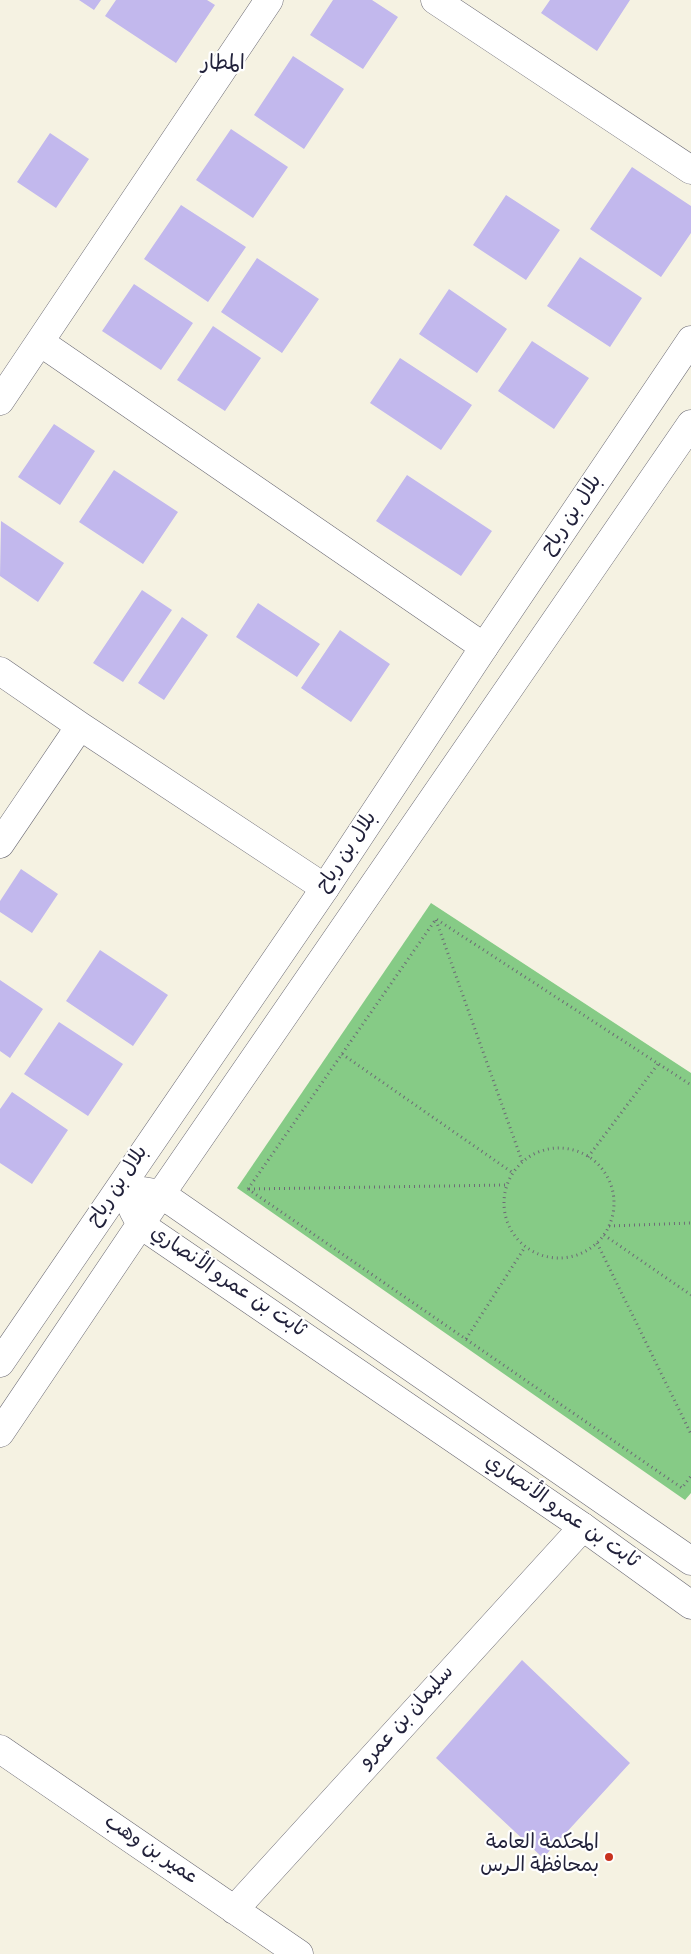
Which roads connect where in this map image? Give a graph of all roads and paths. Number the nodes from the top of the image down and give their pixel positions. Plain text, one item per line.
1 (269, 0) edge
2 (435, 0) edge
3 (691, 170) edge
4 (691, 340) edge
5 (40, 342) junction
6 (0, 401) edge
7 (691, 424) edge
8 (484, 647) junction
9 (0, 671) edge
10 (80, 726) junction
11 (0, 844) edge
12 (325, 888) junction
13 (436, 919) junction
14 (342, 1054) junction
15 (658, 1064) junction
16 (691, 1085) edge
17 (588, 1156) junction
18 (522, 1161) junction
19 (513, 1173) junction
20 (507, 1184) junction
21 (120, 1187) junction
22 (248, 1188) junction
23 (161, 1194) junction
24 (691, 1223) edge
25 (141, 1224) junction
26 (609, 1226) junction
27 (604, 1235) junction
28 (597, 1243) junction
29 (525, 1246) junction
30 (691, 1295) edge
31 (466, 1339) junction
32 (0, 1362) edge
33 (0, 1433) edge
34 (691, 1434) edge
35 (691, 1476) edge
36 (583, 1527) junction
37 (691, 1561) edge
38 (691, 1605) edge
39 (0, 1749) edge
40 (234, 1910) junction
41 (299, 1954) edge

1 - 5 street
2 - 3 street
4 - 8 street, بلال بن رباح
5 - 6 street
5 - 8 street
7 - 23 street, بلال بن رباح
8 - 12 street, بلال بن رباح
9 - 10 street
10 - 11 street
10 - 12 street
12 - 21 street, بلال بن رباح
13 - 14 path
13 - 15 path
13 - 18 path
14 - 19 path
14 - 22 path
15 - 16 path
15 - 17 path
17 - 18 path
17 - 26 path
18 - 19 path
19 - 20 path
20 - 22 path
20 - 29 path
21 - 23 street, ثابت بن عمرو الأنصاري
21 - 25 street, ثابت بن عمرو الأنصاري
21 - 32 street, بلال بن رباح
22 - 31 path
23 - 25 street, بلال بن رباح
23 - 37 street, ثابت بن عمرو الأنصاري
24 - 26 path
25 - 33 street, بلال بن رباح
25 - 36 street, ثابت بن عمرو الأنصاري
26 - 27 path
27 - 28 path
27 - 30 path
28 - 29 path
28 - 34 path
29 - 31 path
31 - 35 path
36 - 38 street, ثابت بن عمرو الأنصاري
36 - 40 street, سليمان بن عمرو
39 - 40 street, عمير بن وهب
40 - 41 street, عمير بن وهب

